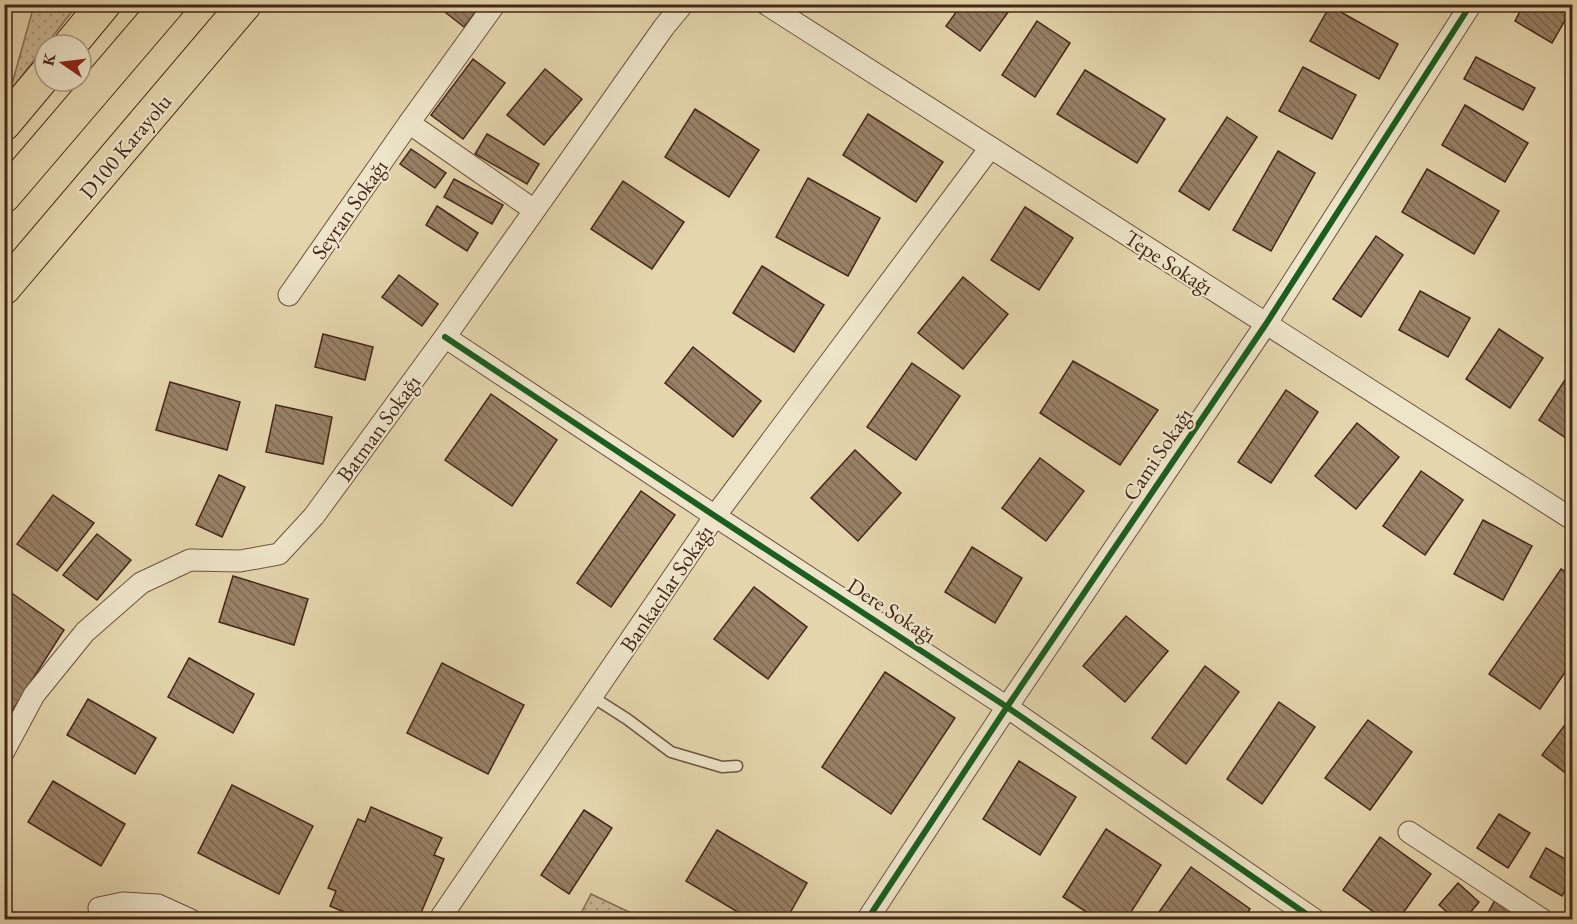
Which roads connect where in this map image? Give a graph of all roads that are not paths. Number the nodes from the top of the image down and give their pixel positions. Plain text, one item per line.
1 (104, 4) edge
2 (168, 4) edge
3 (245, 4) edge
4 (495, 4) edge
5 (683, 4) edge
6 (766, 4) edge
7 (1471, 4) edge
8 (80, 33) edge
9 (33, 89) edge
10 (409, 123) junction
11 (4, 124) edge
12 (990, 148) junction
13 (4, 196) edge
14 (534, 210) junction
15 (4, 288) edge
16 (289, 295) dead end
17 (1266, 324) junction
18 (445, 337) junction
19 (715, 516) junction
20 (1572, 519) edge
21 (591, 696) junction
22 (1007, 706) junction
23 (4, 751) edge
24 (737, 766) dead end
25 (1409, 832) dead end
26 (105, 920) edge
27 (191, 920) edge
28 (439, 920) edge
29 (867, 920) edge
30 (1315, 920) edge
31 (1543, 920) edge

1 - 8 highway
2 - 13 highway
3 - 15 highway, D100 Karayolu
4 - 10 street, Seyran Sokağı
5 - 14 street, Batman Sokağı
6 - 12 street, Tepe Sokağı
7 - 17 street, Cami Sokağı
9 - 11 highway
10 - 14 street
10 - 16 street, Seyran Sokağı
12 - 17 street, Tepe Sokağı
12 - 19 street, Bankacılar Sokağı
14 - 18 street, Batman Sokağı
17 - 20 street, Tepe Sokağı
17 - 22 street, Cami Sokağı
18 - 19 street, Dere Sokağı
18 - 23 street, Batman Sokağı
19 - 21 street, Bankacılar Sokağı
19 - 22 street, Dere Sokağı
21 - 24 lane
21 - 28 street, Bankacılar Sokağı
22 - 29 street, Cami Sokağı
22 - 30 street, Dere Sokağı
25 - 31 street
26 - 27 street

